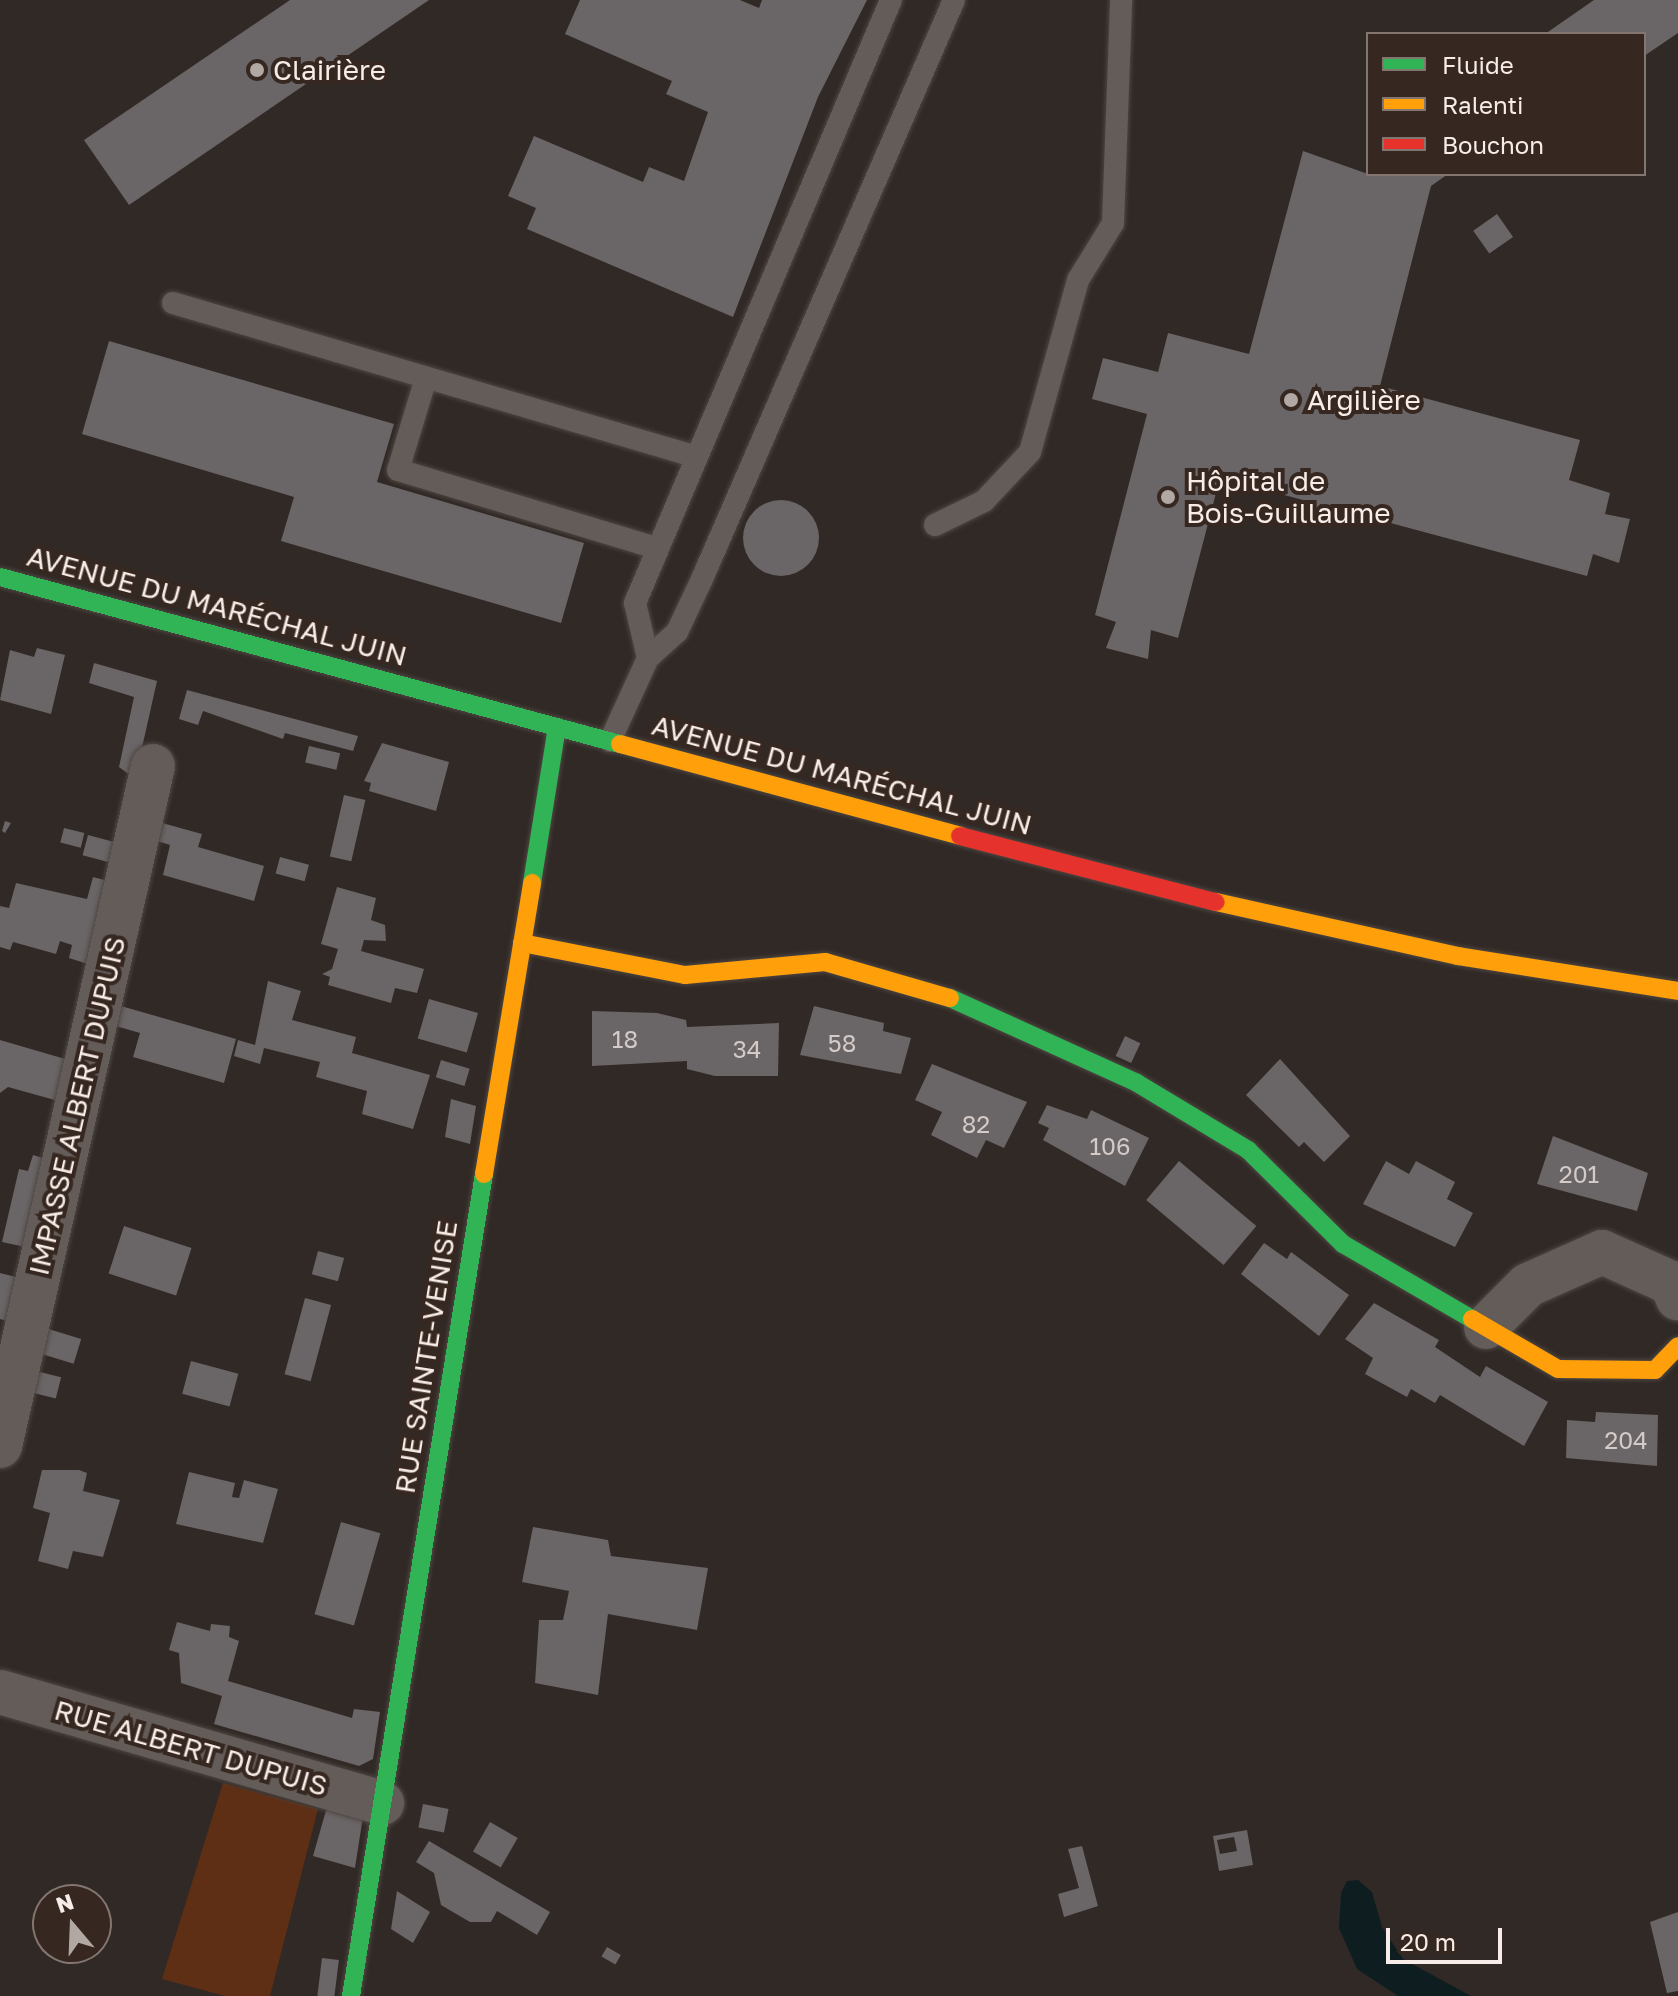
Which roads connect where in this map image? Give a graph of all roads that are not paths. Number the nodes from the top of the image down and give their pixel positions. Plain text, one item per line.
1 (891, 0) edge
2 (954, 0) edge
3 (1121, 0) edge
4 (173, 303) dead end
5 (426, 378) junction
6 (697, 457) junction
7 (935, 525) dead end
8 (657, 548) junction
9 (0, 577) edge
10 (648, 658) junction
11 (557, 727) junction
12 (610, 741) junction
13 (153, 766) dead end
14 (522, 943) junction
15 (1678, 991) edge
16 (1678, 1299) edge
17 (1486, 1327) junction
18 (1678, 1346) edge
19 (0, 1446) edge
20 (0, 1692) edge
21 (382, 1803) junction
22 (351, 1996) edge

1 - 6 lane
2 - 10 lane
3 - 7 lane
4 - 5 lane
5 - 6 lane
5 - 8 lane
6 - 8 lane
8 - 10 lane
9 - 11 street, AVENUE DU MARÉCHAL JUIN
10 - 12 lane
11 - 12 street, AVENUE DU MARÉCHAL JUIN
11 - 14 street, RUE SAINTE-VENISE
12 - 15 street, AVENUE DU MARÉCHAL JUIN
13 - 19 street, IMPASSE ALBERT DUPUIS
14 - 17 street
14 - 21 street, RUE SAINTE-VENISE
16 - 17 street
17 - 18 street
20 - 21 street, RUE ALBERT DUPUIS
21 - 22 street, RUE SAINTE-VENISE

